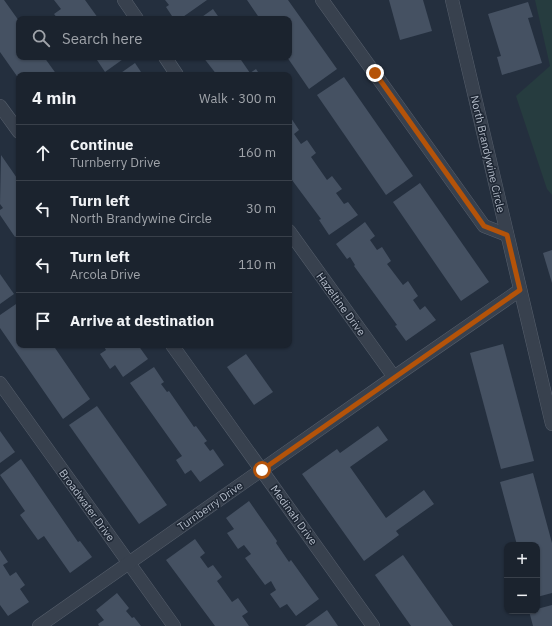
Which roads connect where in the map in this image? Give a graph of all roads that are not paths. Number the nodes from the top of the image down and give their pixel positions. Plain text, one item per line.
1 (124, 0) edge
2 (322, 0) edge
3 (452, 0) edge
4 (135, 16) edge
5 (166, 60) edge
6 (175, 72) edge
7 (0, 106) edge
8 (16, 128) edge
9 (292, 234) edge
10 (507, 235) junction
11 (520, 290) junction
12 (174, 348) edge
13 (394, 377) junction
14 (0, 383) edge
15 (552, 424) edge
16 (262, 470) junction
17 (129, 563) junction
18 (39, 626) edge
19 (174, 626) edge
20 (374, 626) edge

1 - 4 street
2 - 10 street
3 - 10 street, North Brandywine Circle
5 - 6 street
7 - 8 street
9 - 13 street, Hazeltine Drive
10 - 11 street, North Brandywine Circle
11 - 13 street, Turnberry Drive
11 - 15 street, North Brandywine Circle
12 - 16 street, Medinah Drive
13 - 16 street, Turnberry Drive
14 - 17 street, Broadwater Drive
16 - 17 street, Turnberry Drive
16 - 20 street, Medinah Drive
17 - 18 street, Turnberry Drive
17 - 19 street, Broadwater Drive

